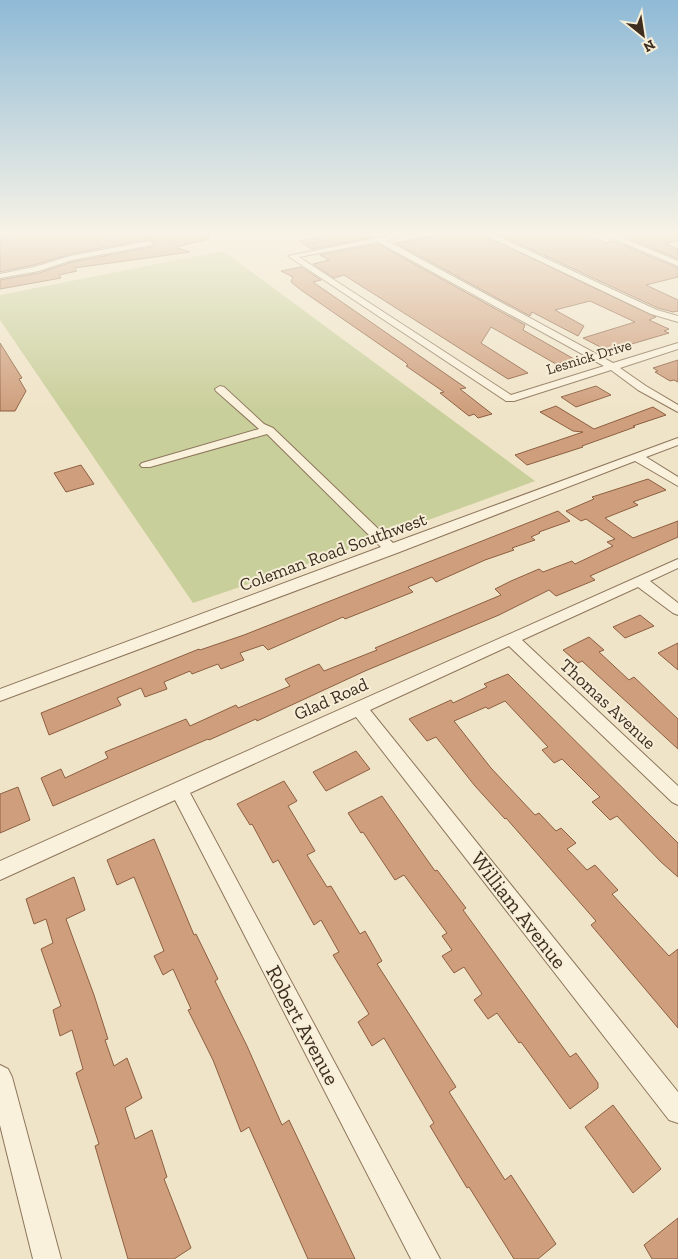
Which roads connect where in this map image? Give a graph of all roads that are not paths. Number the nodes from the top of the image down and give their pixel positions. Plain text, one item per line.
1 (348, 293) edge
2 (477, 293) edge
3 (613, 293) edge
4 (678, 319) edge
5 (678, 346) edge
6 (611, 366) junction
7 (220, 389) dead end
8 (678, 409) edge
9 (264, 428) junction
10 (678, 442) edge
11 (637, 457) junction
12 (146, 465) dead end
13 (678, 482) edge
14 (392, 550) junction
15 (678, 563) edge
16 (640, 581) junction
17 (678, 610) edge
18 (512, 640) junction
19 (0, 696) edge
20 (359, 709) junction
21 (179, 790) junction
22 (678, 797) edge
23 (0, 871) edge
24 (0, 1077) edge
25 (678, 1111) edge
26 (47, 1259) edge
27 (426, 1259) edge

1 - 6 street, Lesnick Drive
2 - 6 street
3 - 4 street
5 - 6 street, Lesnick Drive
6 - 8 street
7 - 9 street
9 - 12 street
9 - 14 street
10 - 11 street, Coleman Road Southwest
11 - 13 street
11 - 14 street, Coleman Road Southwest
14 - 19 street, Coleman Road Southwest
15 - 16 street, Glad Road
16 - 17 street
16 - 18 street, Glad Road
18 - 20 street, Glad Road
18 - 22 street, Thomas Avenue
20 - 21 street, Glad Road
20 - 25 street, William Avenue
21 - 23 street, Glad Road
21 - 27 street, Robert Avenue
24 - 26 street

